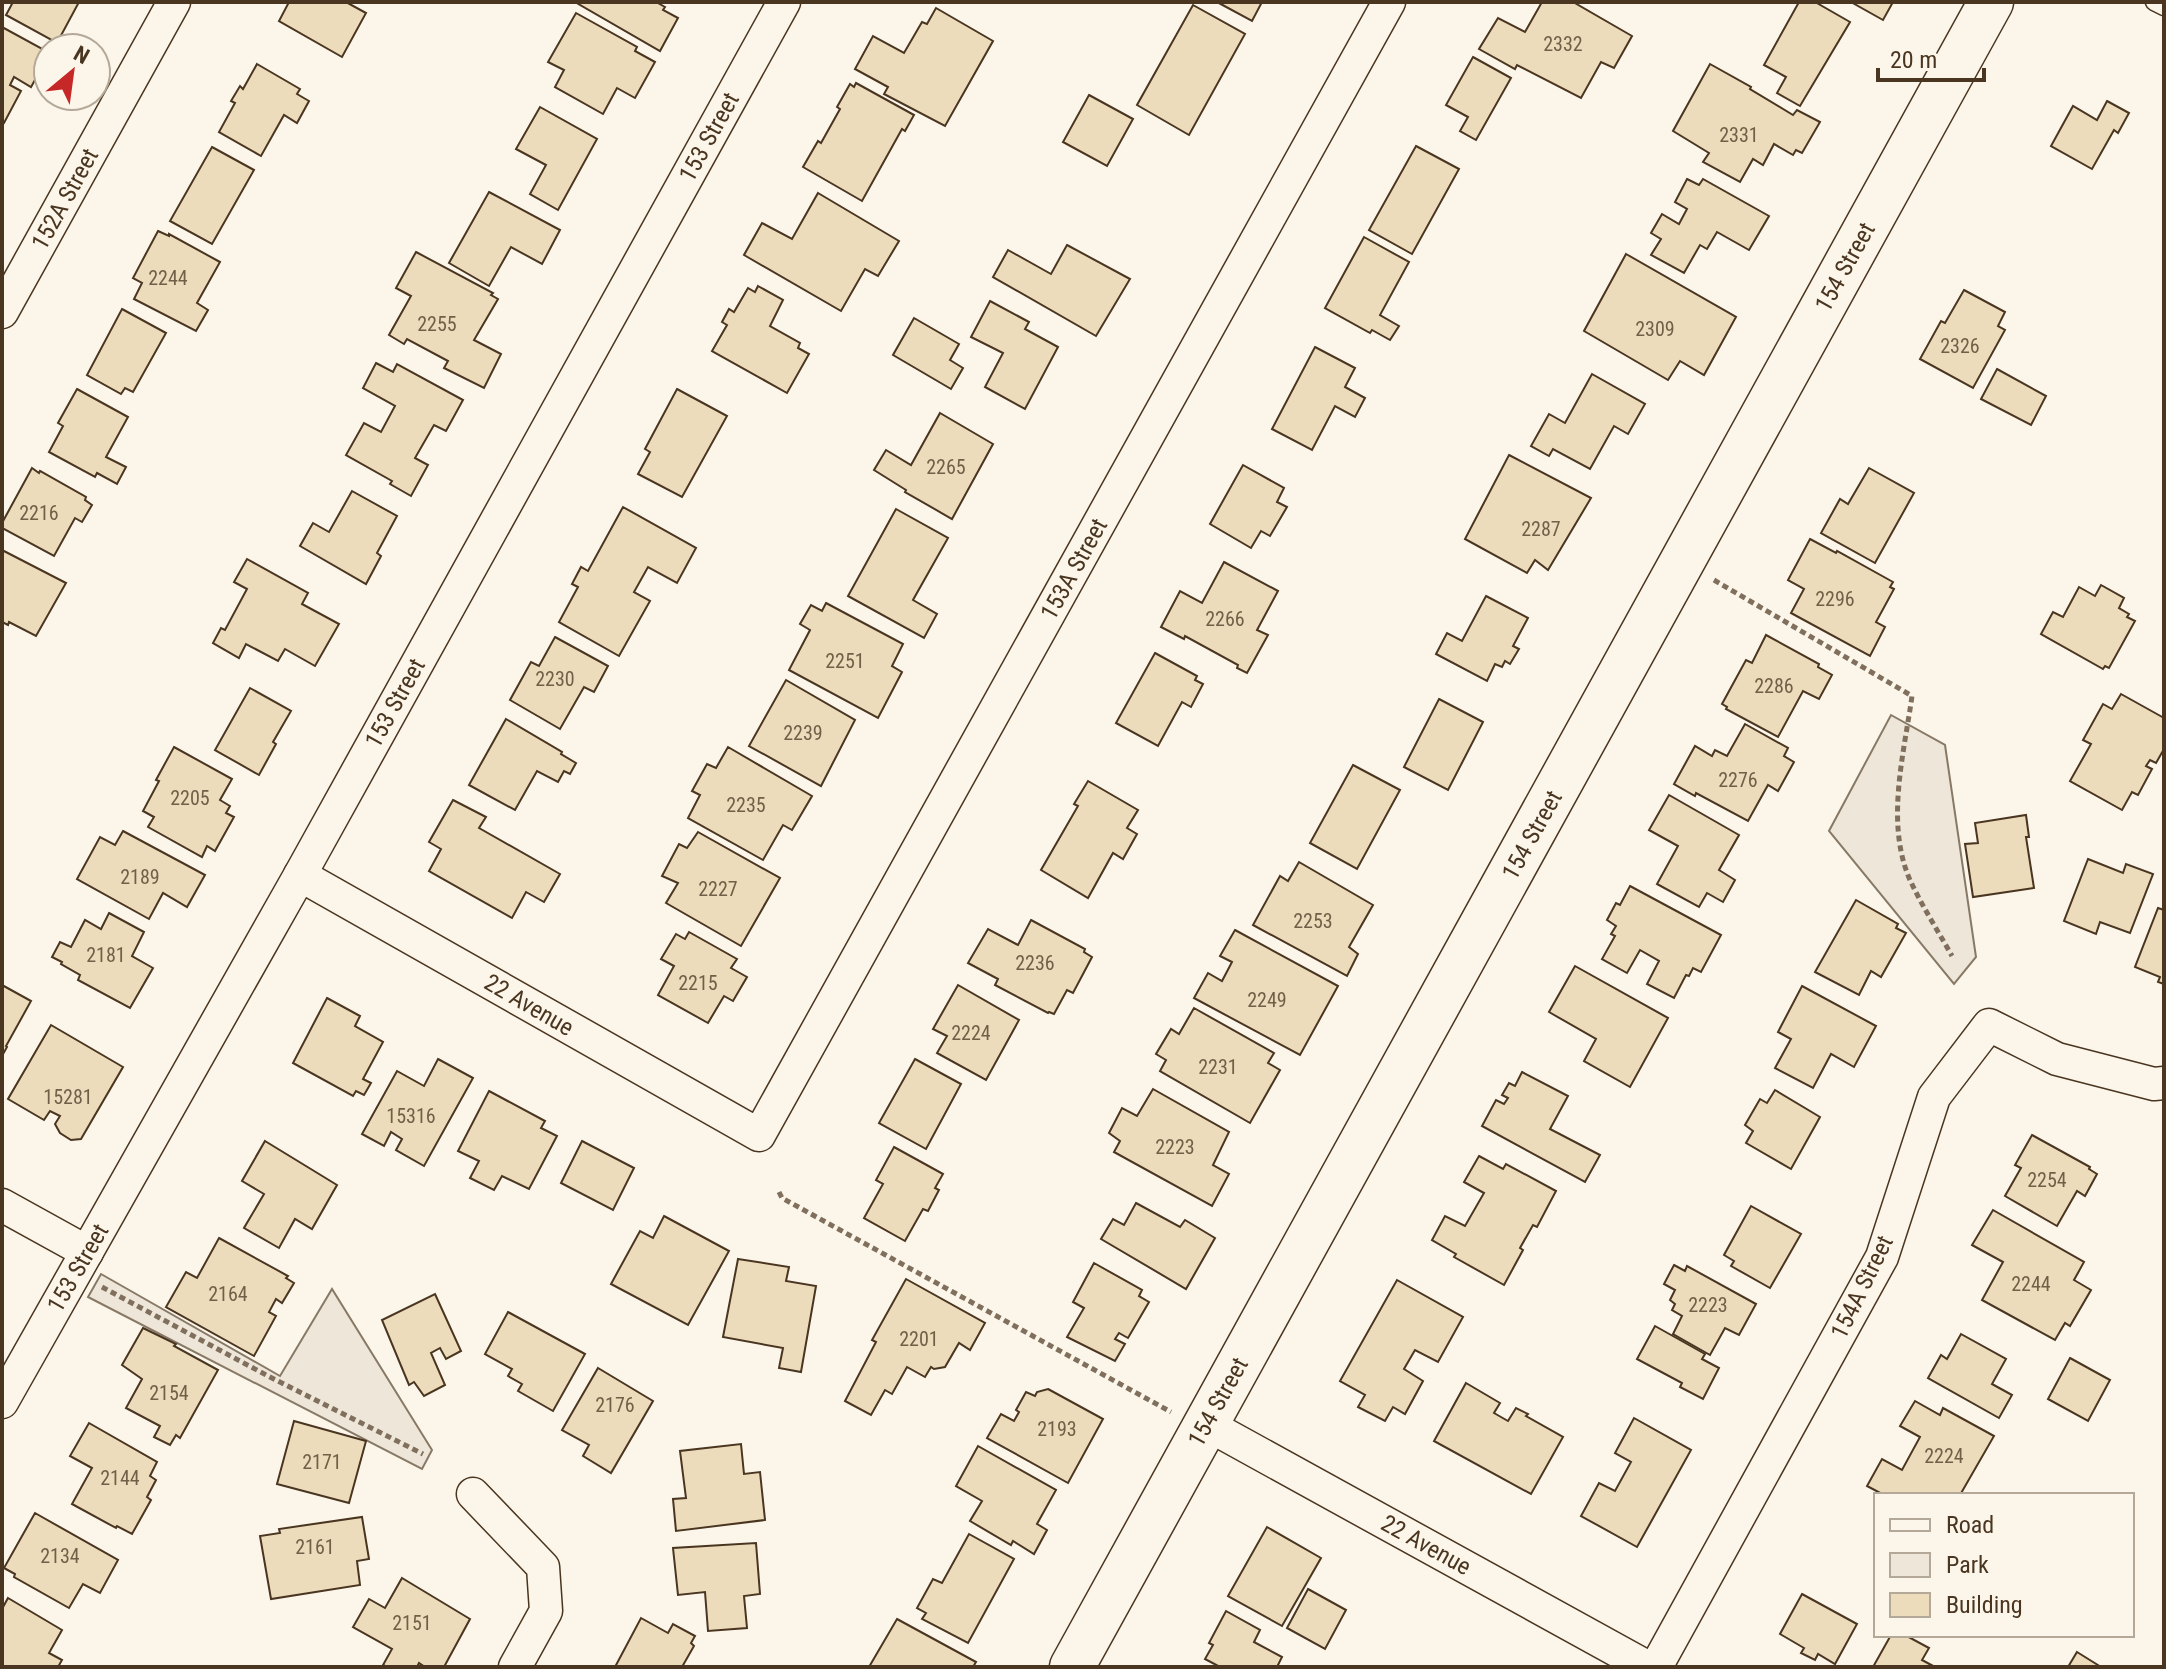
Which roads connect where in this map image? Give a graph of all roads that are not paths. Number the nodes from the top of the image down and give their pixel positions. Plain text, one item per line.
1 (174, 2) edge
2 (784, 2) edge
3 (1389, 2) edge
4 (1991, 2) edge
5 (2154, 2) edge
6 (2164, 7) edge
7 (2, 312) edge
8 (300, 875) junction
9 (2164, 1083) edge
10 (759, 1135) joint
11 (2, 1205) edge
12 (87, 1252) junction
13 (2, 1402) edge
14 (1191, 1419) junction
15 (473, 1494) dead end
16 (515, 1667) edge
17 (1072, 1667) edge
18 (1647, 1667) edge
19 (1656, 1667) edge

1 - 7 street, 152A Street
2 - 8 street, 153 Street
3 - 10 street, 153A Street
4 - 14 street, 154 Street
5 - 6 lane
8 - 10 street, 22 Avenue
8 - 12 street, 153 Street
9 - 19 street, 154A Street
11 - 12 street
12 - 13 street, 153 Street
14 - 17 street, 154 Street
14 - 18 street, 22 Avenue
15 - 16 street

